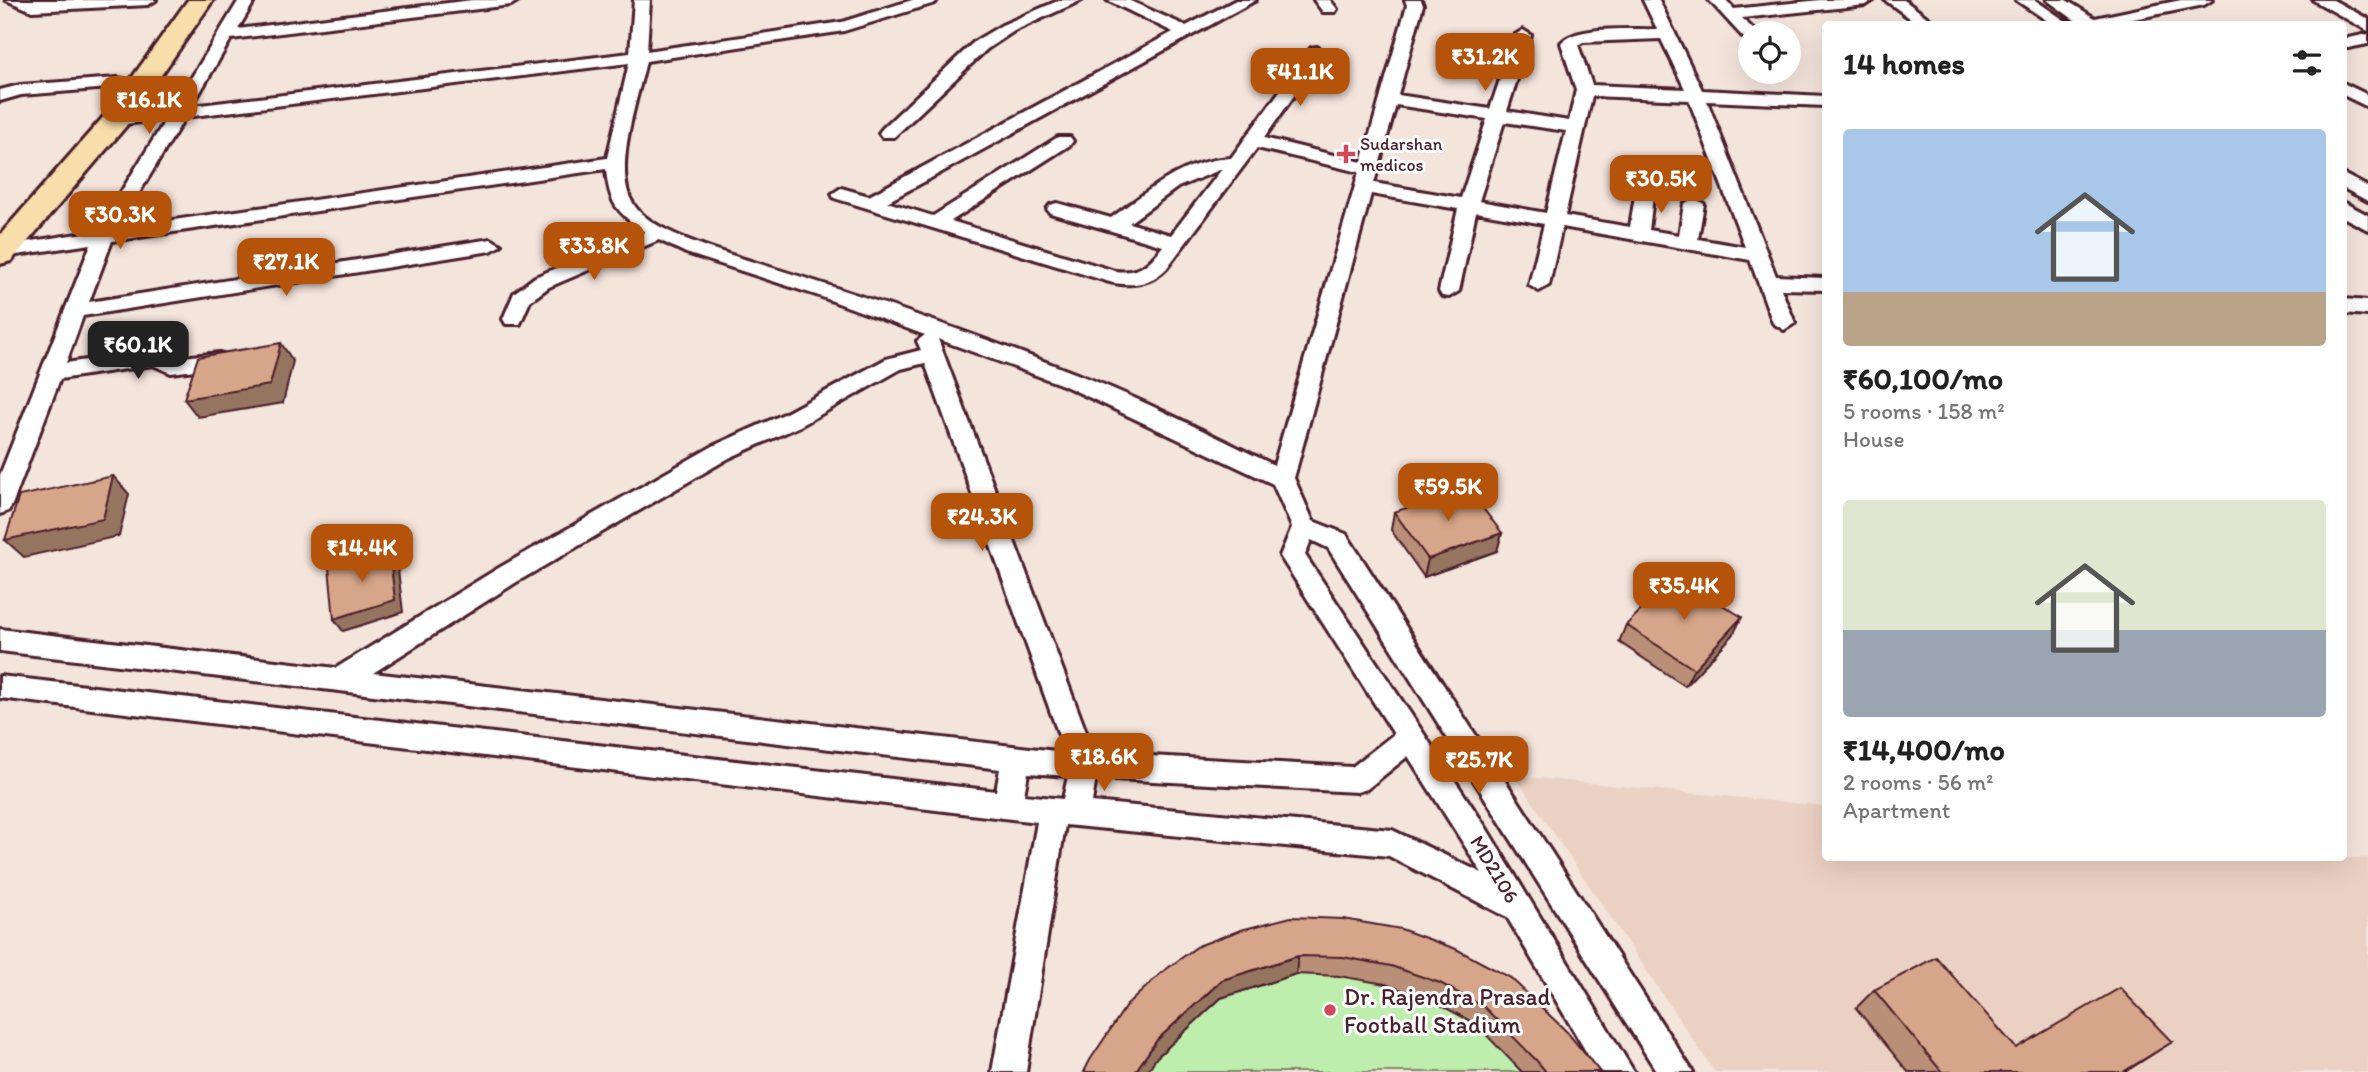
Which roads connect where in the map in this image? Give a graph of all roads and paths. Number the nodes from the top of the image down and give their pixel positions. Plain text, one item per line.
1 (14, 0) edge
2 (148, 0) edge
3 (175, 0) edge
4 (201, 0) edge
5 (247, 0) edge
6 (511, 0) edge
7 (642, 0) edge
8 (929, 0) edge
9 (1074, 0) edge
10 (1115, 0) edge
11 (1248, 0) edge
12 (1413, 0) edge
13 (1651, 0) edge
14 (1717, 0) edge
15 (1866, 0) edge
16 (1893, 0) edge
17 (2024, 0) edge
18 (2055, 0) edge
19 (2204, 0) edge
20 (2320, 0) edge
21 (1730, 13) junction
22 (1923, 21) edge
23 (2057, 21) edge
24 (2086, 21) edge
25 (2105, 21) edge
26 (1738, 22) edge
27 (2368, 26) edge
28 (1186, 32) junction
29 (1667, 34) junction
30 (226, 35) junction
31 (1523, 35) dead end
32 (2368, 39) edge
33 (2347, 43) edge
34 (1317, 52) dead end
35 (638, 59) junction
36 (117, 83) junction
37 (1585, 90) junction
38 (2347, 90) edge
39 (1696, 95) junction
40 (1, 96) edge
41 (1389, 99) junction
42 (2368, 102) edge
43 (1822, 103) edge
44 (178, 115) junction
45 (1497, 115) junction
46 (116, 120) junction
47 (1576, 127) junction
48 (888, 133) dead end
49 (1064, 141) dead end
50 (1252, 142) junction
51 (615, 162) junction
52 (1236, 163) junction
53 (1366, 178) junction
54 (2347, 182) edge
55 (1645, 189) dead end
56 (841, 194) dead end
57 (2368, 195) edge
58 (873, 202) junction
59 (1694, 204) dead end
60 (1468, 206) junction
61 (1057, 209) dead end
62 (2347, 211) edge
63 (0, 219) edge
64 (1552, 221) junction
65 (936, 222) junction
66 (2368, 224) edge
67 (1115, 225) junction
68 (659, 233) junction
69 (104, 236) junction
70 (1638, 236) junction
71 (1176, 243) junction
72 (491, 245) dead end
73 (1687, 245) junction
74 (1, 252) edge
75 (1758, 255) junction
76 (1768, 282) junction
77 (1822, 284) edge
78 (1539, 285) dead end
79 (1448, 291) dead end
80 (2347, 306) edge
81 (2368, 308) edge
82 (75, 311) junction
83 (513, 319) dead end
84 (1784, 323) dead end
85 (923, 326) junction
86 (933, 355) junction
87 (219, 360) edge
88 (51, 373) junction
89 (1282, 478) junction
90 (0, 505) edge
91 (1304, 527) junction
92 (0, 640) edge
93 (339, 680) junction
94 (0, 687) edge
95 (1411, 737) junction
96 (1016, 759) junction
97 (1084, 765) junction
98 (1008, 805) junction
99 (1064, 812) junction
100 (1518, 907) junction
101 (1009, 1072) edge
102 (1618, 1072) edge
103 (1676, 1072) edge

1 - 2 street
3 - 36 main road
4 - 46 main road
5 - 30 street
6 - 30 street
7 - 35 street
8 - 35 street
9 - 48 street
10 - 28 street
11 - 28 street
12 - 41 street
13 - 29 street
14 - 21 street
15 - 21 street
16 - 22 street
17 - 23 street
18 - 24 street
19 - 25 street
20 - 27 street
21 - 26 street
28 - 58 street
29 - 37 street
29 - 39 street
30 - 44 street
31 - 45 street
32 - 33 street
34 - 50 street
35 - 44 street
35 - 51 street
36 - 40 street
36 - 63 main road
37 - 39 street
37 - 47 street
38 - 42 street
39 - 43 street
39 - 75 street
41 - 45 street
41 - 53 street
44 - 46 street
44 - 69 street
45 - 47 street
45 - 60 street
46 - 74 main road
47 - 64 street
49 - 65 street
50 - 52 street
50 - 53 street
51 - 68 street
51 - 69 street
52 - 67 street
52 - 71 street
53 - 60 street
53 - 89 street
54 - 57 street
55 - 70 street
56 - 58 street
58 - 65 street
59 - 73 street
60 - 64 street
60 - 79 street
61 - 67 street
62 - 66 street
64 - 70 street
64 - 78 street
65 - 71 street
67 - 71 street
68 - 83 street
68 - 85 street
69 - 74 street
69 - 82 street
70 - 73 street
72 - 82 street
73 - 75 street
75 - 76 street
76 - 77 street
76 - 84 street
80 - 81 street
82 - 88 street
85 - 86 street
85 - 89 street
86 - 93 street
86 - 97 street
87 - 88 street
88 - 90 street
89 - 91 street
91 - 95 street, MD2106
91 - 103 street, MD2106
92 - 93 street
93 - 96 street
94 - 98 street
95 - 97 street
95 - 100 street, MD2106
96 - 97 street
96 - 98 street
97 - 99 street
98 - 99 street
99 - 100 street
99 - 101 street
100 - 102 street, MD2106

